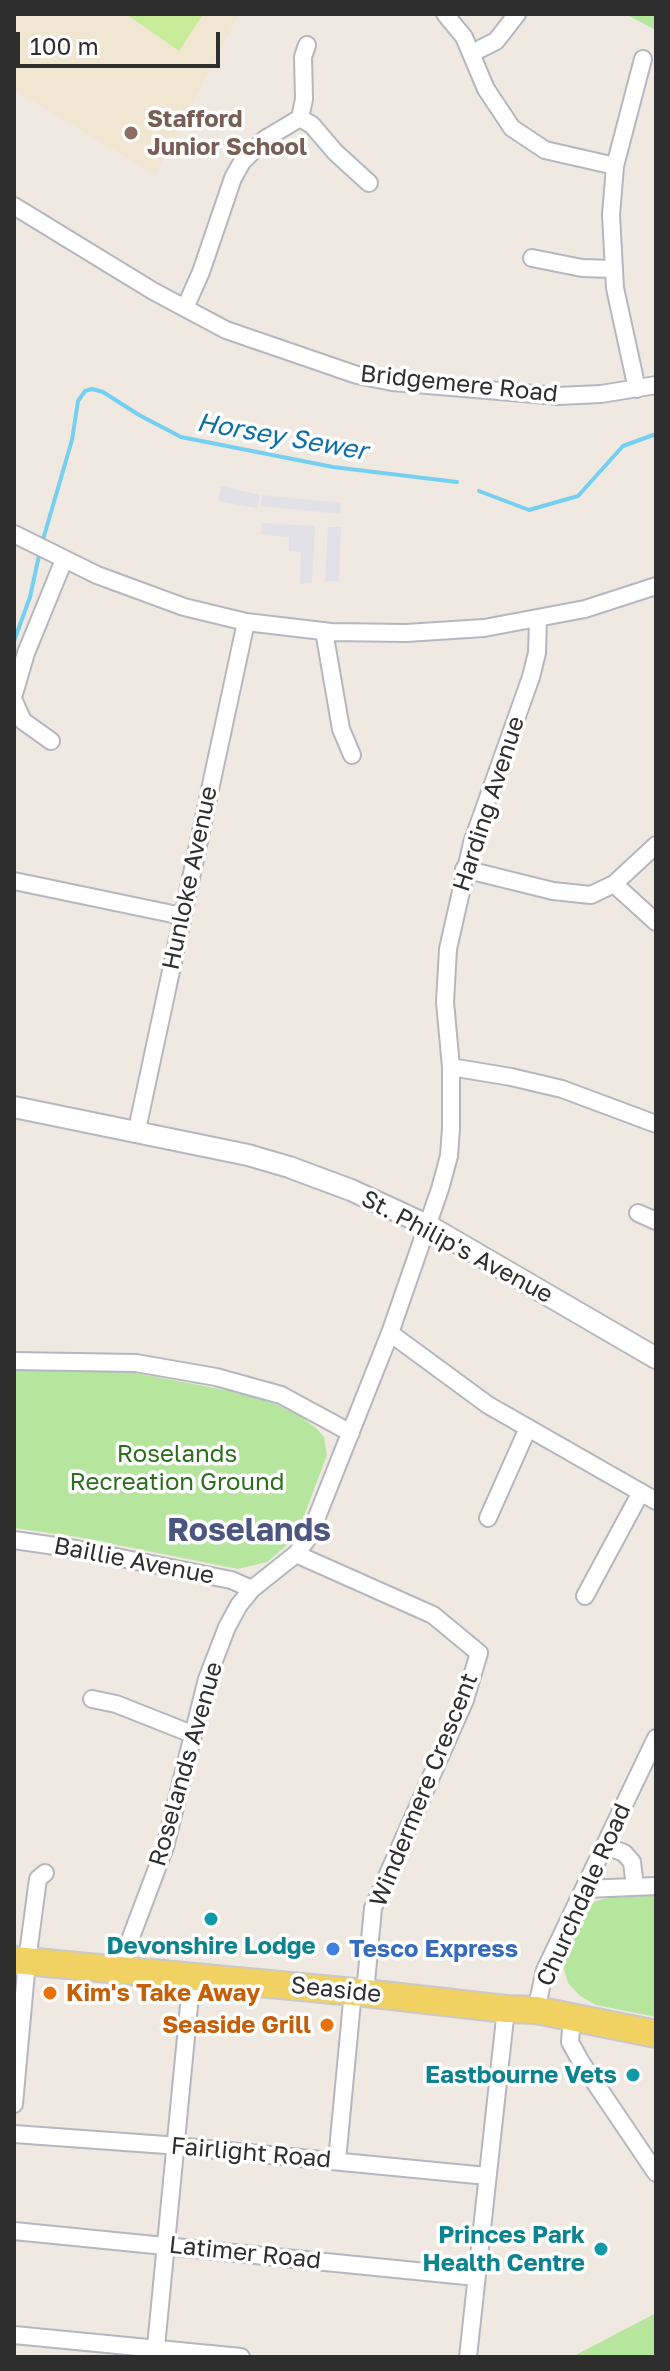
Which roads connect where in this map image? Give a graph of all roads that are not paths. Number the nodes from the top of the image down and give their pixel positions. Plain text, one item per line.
1 (445, 14) edge
2 (517, 14) edge
3 (307, 45) dead end
4 (472, 53) junction
5 (643, 59) dead end
6 (300, 118) junction
7 (615, 166) junction
8 (369, 183) dead end
9 (14, 206) edge
10 (532, 258) dead end
11 (613, 269) junction
12 (185, 308) junction
13 (656, 385) edge
14 (637, 389) junction
15 (20, 538) edge
16 (59, 557) junction
17 (656, 586) edge
18 (538, 619) junction
19 (246, 622) junction
20 (324, 631) junction
21 (14, 694) edge
22 (14, 701) edge
23 (51, 741) dead end
24 (352, 755) dead end
25 (656, 845) edge
26 (464, 869) junction
27 (14, 881) edge
28 (614, 884) junction
29 (182, 916) junction
30 (656, 922) edge
31 (451, 1067) junction
32 (14, 1107) edge
33 (656, 1124) edge
34 (136, 1134) junction
35 (638, 1213) dead end
36 (656, 1221) edge
37 (429, 1226) junction
38 (390, 1333) junction
39 (656, 1358) edge
40 (14, 1361) edge
41 (528, 1428) junction
42 (351, 1433) junction
43 (641, 1492) junction
44 (656, 1501) edge
45 (488, 1518) dead end
46 (14, 1540) edge
47 (296, 1554) junction
48 (252, 1589) junction
49 (585, 1596) dead end
50 (92, 1699) dead end
51 (192, 1734) junction
52 (656, 1738) edge
53 (606, 1846) junction
54 (45, 1873) dead end
55 (656, 1886) edge
56 (635, 1887) junction
57 (585, 1889) junction
58 (20, 1960) edge
59 (119, 1969) junction
60 (192, 1975) junction
61 (359, 1992) junction
62 (506, 2009) junction
63 (536, 2010) junction
64 (572, 2017) junction
65 (656, 2034) edge
66 (14, 2104) edge
67 (14, 2134) edge
68 (174, 2146) junction
69 (337, 2161) junction
70 (656, 2173) edge
71 (487, 2176) junction
72 (14, 2231) edge
73 (166, 2246) junction
74 (476, 2277) junction
75 (14, 2335) edge
76 (156, 2353) edge
77 (241, 2357) edge
78 (468, 2357) edge

1 - 4 street
2 - 4 street
3 - 6 street
4 - 7 street
5 - 7 street
6 - 8 street
6 - 12 street
7 - 11 street
9 - 12 street, Bridgemere Road
10 - 11 street
11 - 14 street
12 - 14 street, Bridgemere Road
13 - 14 street, Bridgemere Road
15 - 16 street
16 - 19 street
16 - 21 street
17 - 18 street
18 - 20 street
18 - 26 street, Harding Avenue
19 - 20 street
19 - 29 street, Hunloke Avenue
20 - 24 street
22 - 23 street
25 - 28 street
26 - 28 street
26 - 31 street, Harding Avenue
27 - 29 street
28 - 30 street
29 - 34 street, Hunloke Avenue
31 - 33 street
31 - 37 street, Harding Avenue
32 - 34 street, St. Philip's Avenue
34 - 37 street, St. Philip's Avenue
35 - 36 street
37 - 38 street, Roselands Avenue
37 - 39 street, St. Philip's Avenue
38 - 41 street
38 - 42 street, Roselands Avenue
40 - 42 street
41 - 43 street
41 - 45 street
42 - 47 street, Roselands Avenue
43 - 44 street
43 - 49 street
46 - 48 street, Baillie Avenue
47 - 48 street, Roselands Avenue
47 - 61 street, Windermere Crescent
48 - 51 street, Roselands Avenue
50 - 51 street
51 - 59 street, Roselands Avenue
52 - 53 street, Churchdale Road
53 - 56 street
53 - 57 street, Churchdale Road
54 - 58 street
55 - 56 street
56 - 57 street
57 - 63 street, Churchdale Road
58 - 59 main road, Seaside
58 - 66 street
59 - 60 main road, Seaside
60 - 61 main road, Seaside
60 - 68 street
61 - 62 main road, Seaside
61 - 69 street
62 - 63 main road, Seaside
62 - 71 street
63 - 64 main road, Seaside
64 - 65 main road, Seaside
64 - 70 street
67 - 68 street, Fairlight Road
68 - 69 street, Fairlight Road
68 - 73 street
69 - 71 street, Fairlight Road
71 - 74 street
72 - 73 street, Latimer Road
73 - 74 street, Latimer Road
73 - 76 street
74 - 78 street
75 - 76 street
76 - 77 street

